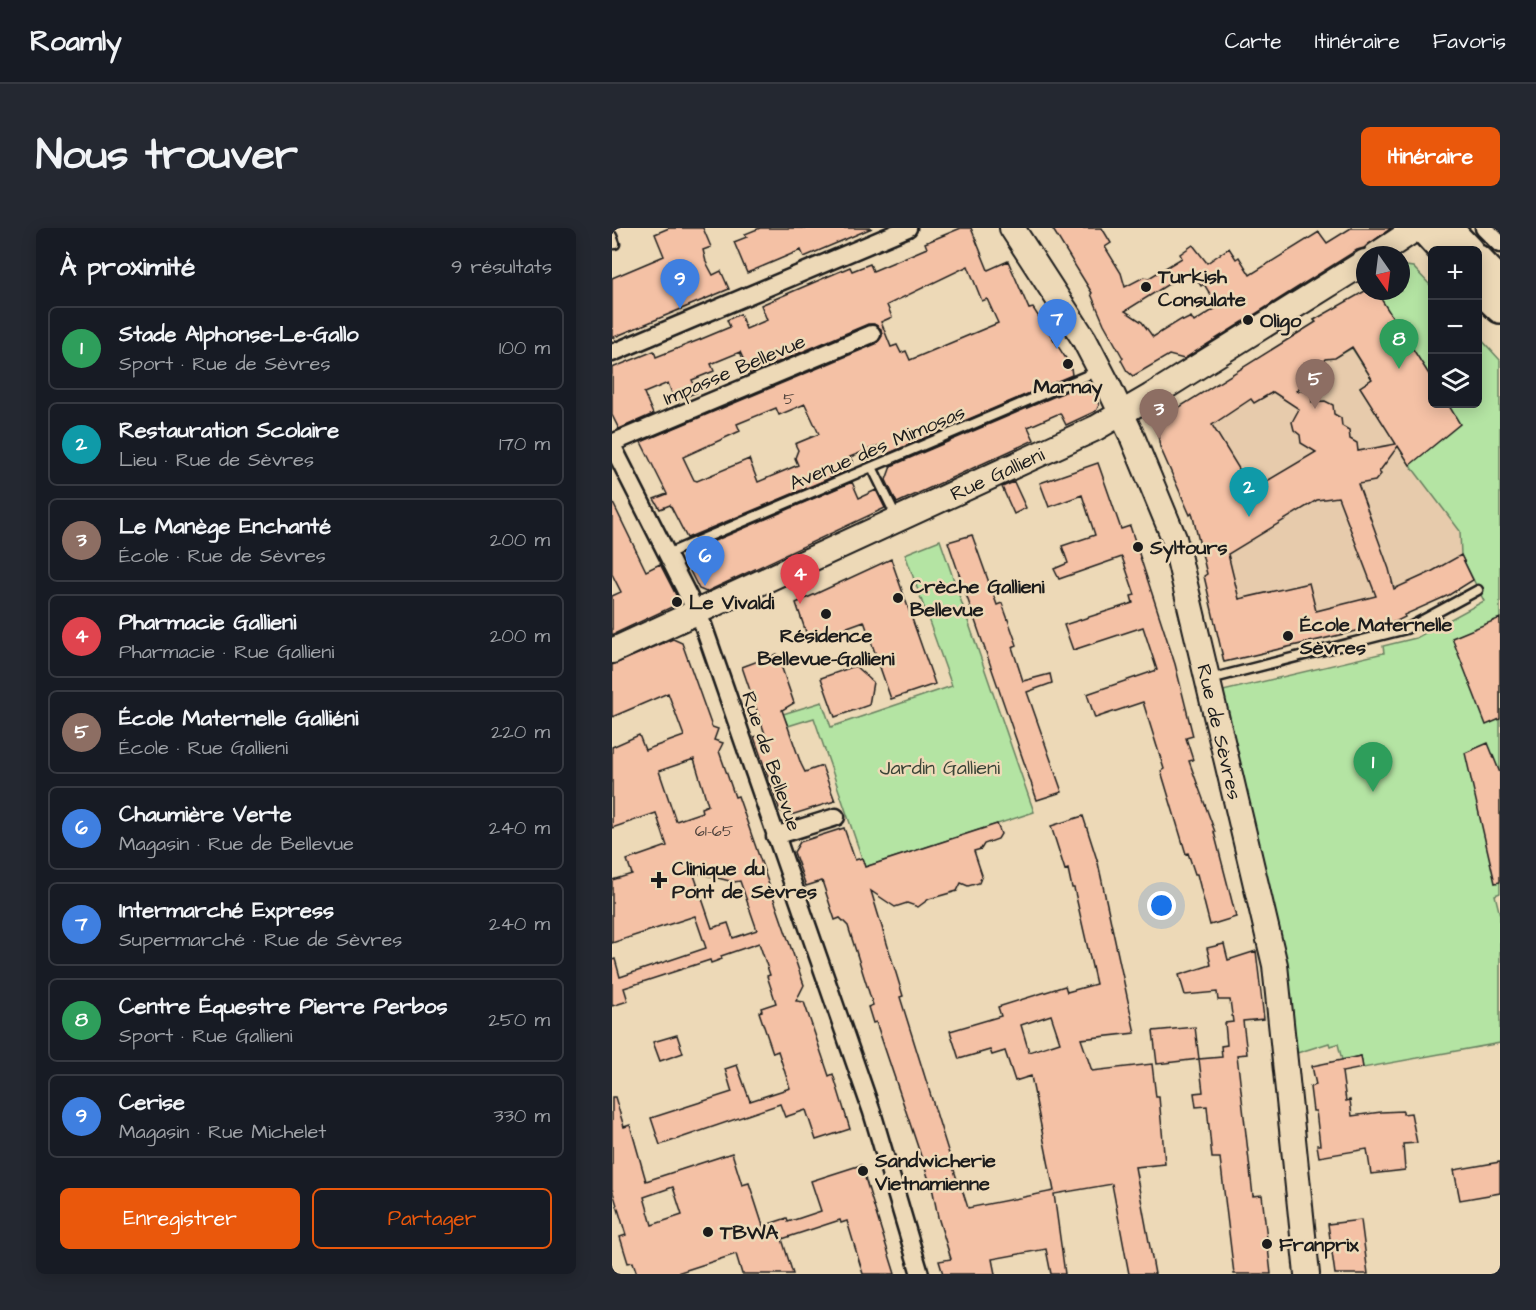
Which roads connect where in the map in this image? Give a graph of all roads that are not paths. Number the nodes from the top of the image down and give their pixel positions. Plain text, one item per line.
1 (908, 228) edge
2 (1012, 228) edge
3 (1417, 228) edge
4 (1422, 228) edge
5 (1448, 228) edge
6 (1484, 228) edge
7 (1500, 244) edge
8 (1390, 246) edge
9 (1438, 246) edge
10 (1465, 246) edge
11 (1482, 263) edge
12 (1356, 268) edge
13 (1500, 282) edge
14 (1482, 292) edge
15 (1500, 309) edge
16 (872, 334) dead end
17 (612, 353) edge
18 (1100, 370) junction
19 (1122, 414) junction
20 (612, 444) edge
21 (872, 467) junction
22 (897, 519) junction
23 (667, 554) junction
24 (1478, 590) dead end
25 (696, 612) junction
26 (612, 651) edge
27 (1206, 680) junction
28 (836, 817) dead end
29 (776, 836) junction
30 (920, 1274) edge
31 (1307, 1274) edge

1 - 17 street
2 - 18 street, Rue de Sèvres
3 - 8 street
4 - 9 main road
5 - 10 main road
6 - 7 street
11 - 13 main road
12 - 19 street, Rue Gallieni
14 - 15 main road
16 - 20 street, Impasse Bellevue
18 - 19 street, Rue de Sèvres
18 - 21 lane, Avenue des Mimosas
19 - 22 street, Rue Gallieni
19 - 27 street, Rue de Sèvres
20 - 23 street, Rue de Bellevue
21 - 22 lane
21 - 23 lane, Avenue des Mimosas
22 - 25 street, Rue Gallieni
23 - 25 street, Rue de Bellevue
24 - 27 lane
25 - 26 street, Rue Gallieni
25 - 29 street, Rue de Bellevue
27 - 31 street, Rue de Sèvres
28 - 29 street
29 - 30 street, Rue de Bellevue

